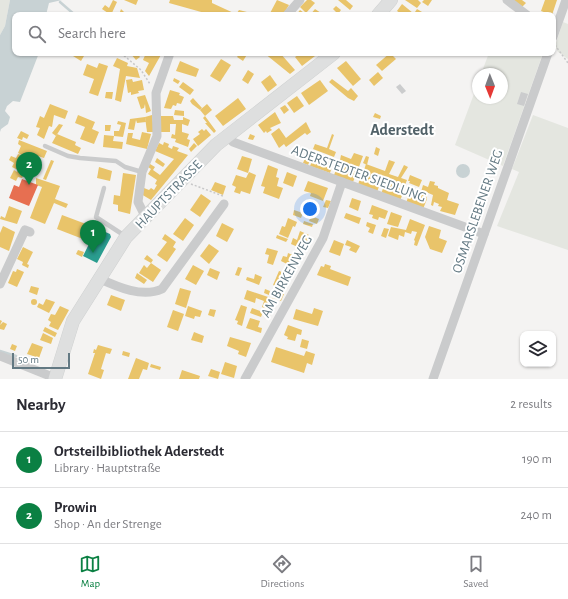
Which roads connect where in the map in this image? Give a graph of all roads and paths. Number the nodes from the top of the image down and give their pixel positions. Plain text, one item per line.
1 (300, 0) edge
2 (391, 0) edge
3 (507, 0) edge
4 (566, 0) edge
5 (290, 12) edge
6 (381, 12) edge
7 (523, 12) edge
8 (556, 27) edge
9 (556, 46) edge
10 (125, 56) edge
11 (169, 56) edge
12 (330, 56) edge
13 (547, 56) edge
14 (568, 62) edge
15 (156, 92) junction
16 (227, 136) junction
17 (45, 146) dead end
18 (142, 172) junction
19 (190, 182) dead end
20 (342, 182) junction
21 (104, 188) dead end
22 (224, 204) joint
23 (145, 216) junction
24 (30, 232) dead end
25 (484, 234) junction
26 (126, 237) junction
27 (98, 278) junction
28 (0, 284) edge
29 (0, 356) edge
30 (55, 378) edge
31 (245, 379) edge
32 (434, 379) edge

1 - 5 street
2 - 6 main road
3 - 7 street
4 - 8 street
9 - 14 path
10 - 15 path
11 - 15 street
12 - 16 main road, HAUPTSTRASSE
13 - 25 street, OSMARSLEBENER WEG
15 - 18 street
16 - 20 street, ADERSTEDTER SIEDLUNG
16 - 23 main road, HAUPTSTRASSE
17 - 18 lane
18 - 23 street
19 - 22 path
20 - 25 street, ADERSTEDTER SIEDLUNG
20 - 31 street, AM BIRKENWEG
21 - 26 lane
22 - 27 street
23 - 26 main road, HAUPTSTRASSE
24 - 28 street
25 - 32 street, OSMARSLEBENER WEG
26 - 27 main road, HAUPTSTRASSE
27 - 30 main road, HAUPTSTRASSE
29 - 30 street, HAUPTSTRASSE

